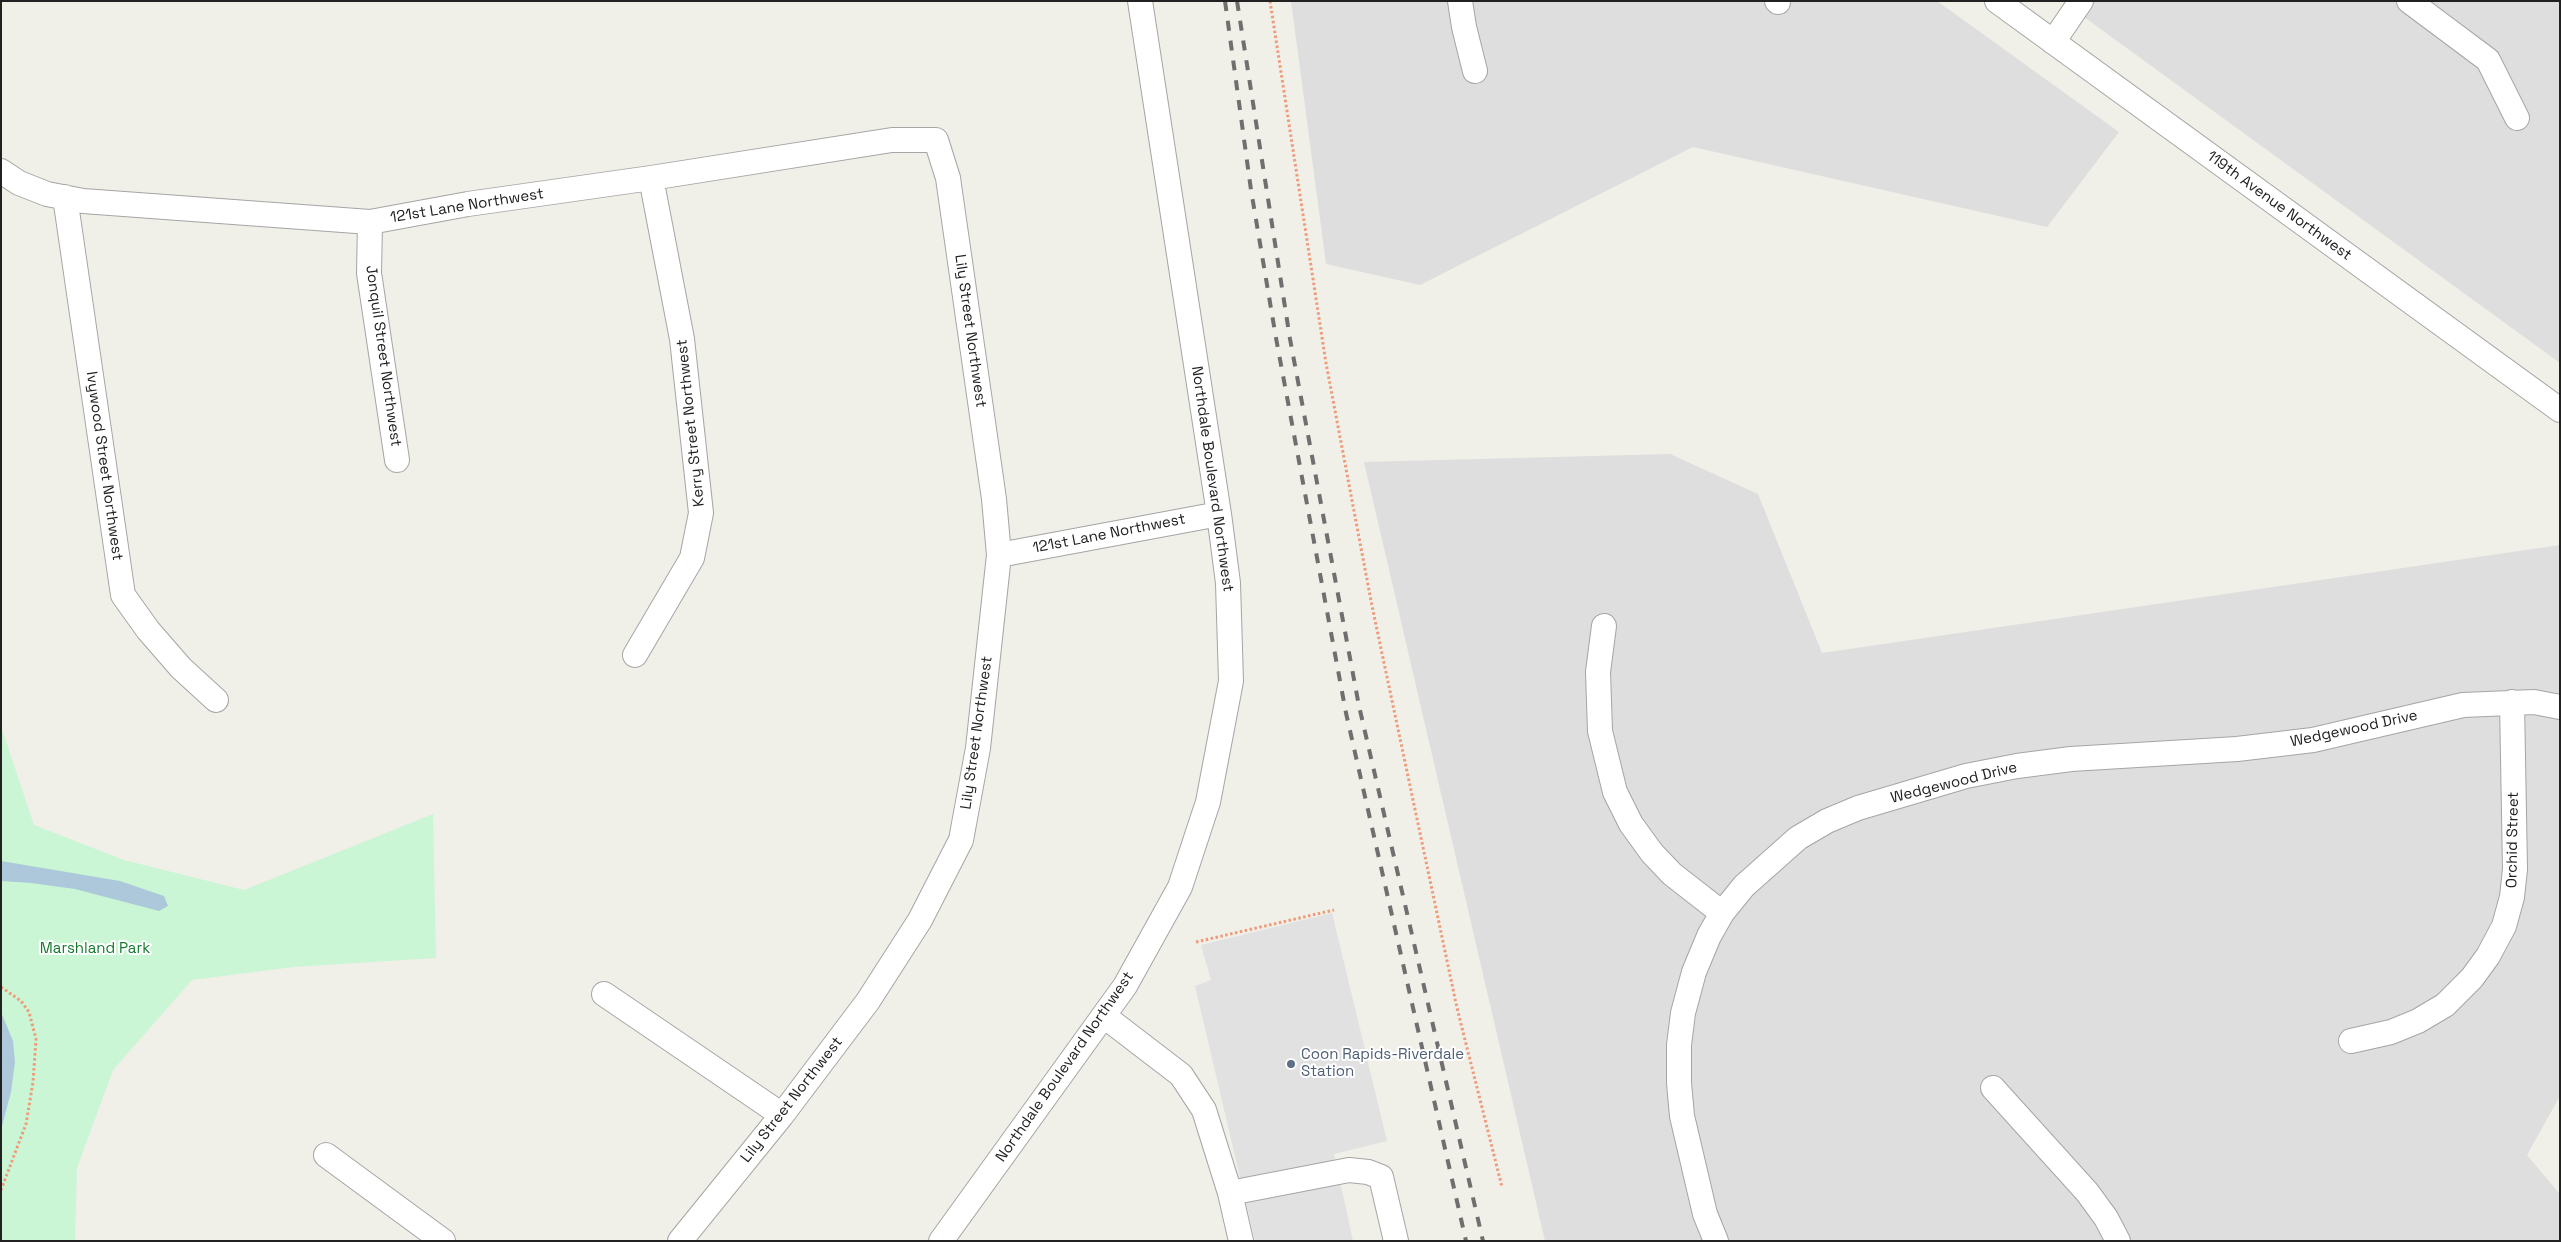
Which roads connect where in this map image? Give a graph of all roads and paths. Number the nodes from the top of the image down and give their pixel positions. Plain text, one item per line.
1 (1140, 1) edge
2 (1270, 1) edge
3 (1460, 1) edge
4 (1997, 1) edge
5 (2082, 1) edge
6 (2409, 1) edge
7 (2053, 42) junction
8 (1475, 71) dead end
9 (2517, 118) dead end
10 (936, 140) joint
11 (1, 171) edge
12 (651, 178) junction
13 (65, 197) junction
14 (370, 222) junction
15 (2560, 410) edge
16 (397, 460) dead end
17 (1219, 514) junction
18 (999, 555) junction
19 (1604, 626) dead end
20 (635, 655) dead end
21 (216, 700) dead end
22 (2512, 702) junction
23 (2560, 707) edge
24 (1334, 910) dead end
25 (1722, 913) junction
26 (1196, 942) dead end
27 (1, 987) edge
28 (604, 994) dead end
29 (1104, 1016) junction
30 (2351, 1041) dead end
31 (1993, 1088) dead end
32 (782, 1115) junction
33 (326, 1155) dead end
34 (1502, 1187) dead end
35 (1, 1190) edge
36 (1230, 1193) junction
37 (443, 1241) edge
38 (680, 1241) edge
39 (941, 1241) edge
40 (1241, 1241) edge
41 (1396, 1241) edge
42 (1716, 1241) edge
43 (2118, 1241) edge

1 - 17 street, Northdale Boulevard Northwest
2 - 34 path
3 - 8 street
4 - 7 street, 119th Avenue Northwest
5 - 7 street
6 - 9 street
7 - 15 street, 119th Avenue Northwest
10 - 12 street, 121st Lane Northwest
10 - 18 street, Lily Street Northwest
11 - 13 street, 121st Lane Northwest
12 - 14 street, 121st Lane Northwest
12 - 20 street, Kerry Street Northwest
13 - 14 street, 121st Lane Northwest
13 - 21 street, Ivywood Street Northwest
14 - 16 street, Jonquil Street Northwest
17 - 18 street, 121st Lane Northwest
17 - 29 street, Northdale Boulevard Northwest
18 - 32 street, Lily Street Northwest
19 - 25 street
22 - 23 street, Wedgewood Drive
22 - 25 street, Wedgewood Drive
22 - 30 street, Orchid Street
24 - 26 path
25 - 42 street, Wedgewood Drive
27 - 35 path
28 - 32 street
29 - 36 street
29 - 39 street, Northdale Boulevard Northwest
31 - 43 street
32 - 38 street, Lily Street Northwest
33 - 37 street
36 - 40 street
36 - 41 street

